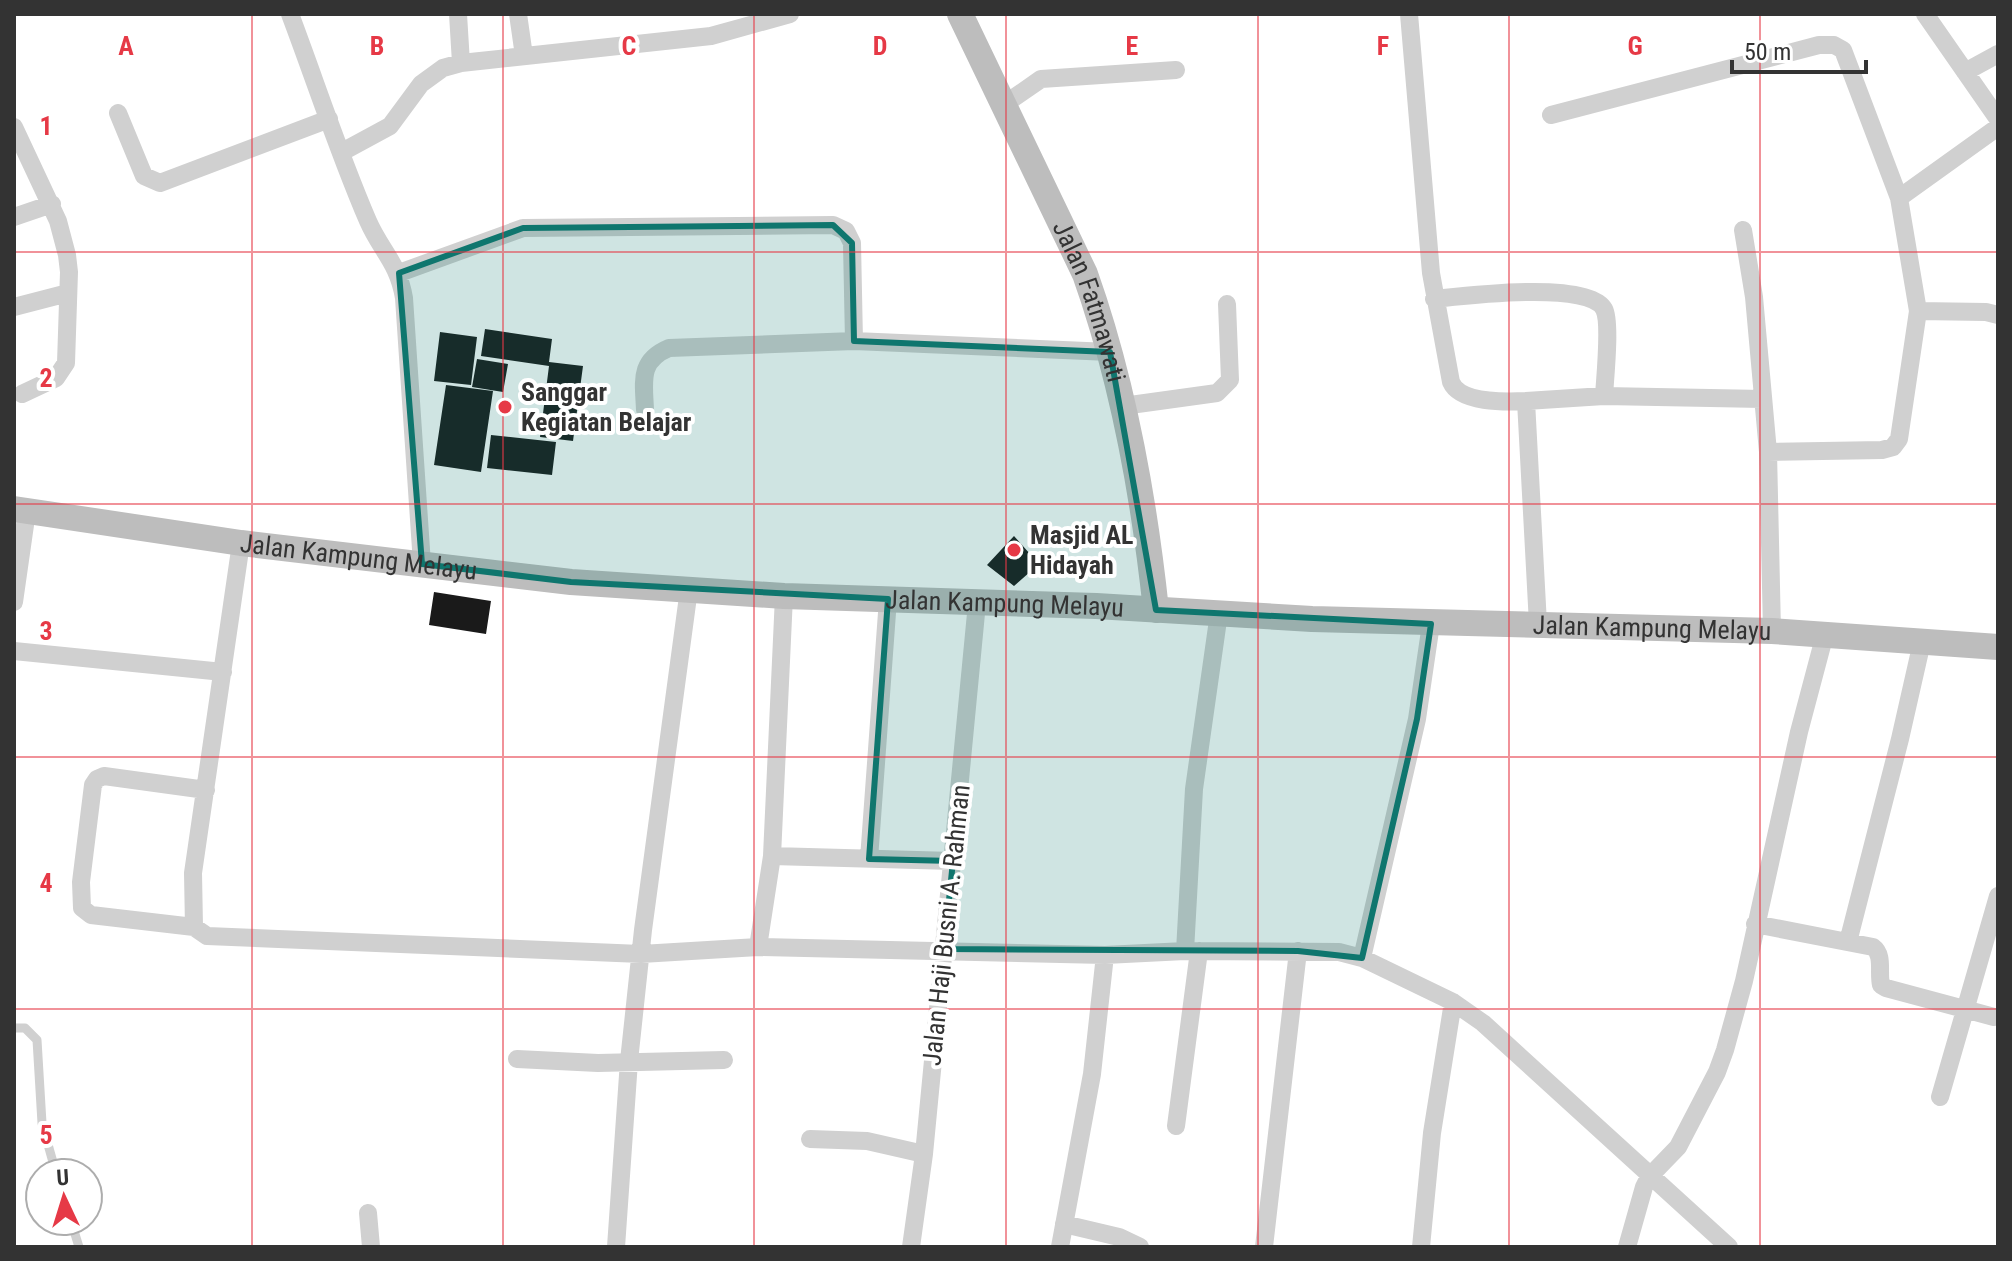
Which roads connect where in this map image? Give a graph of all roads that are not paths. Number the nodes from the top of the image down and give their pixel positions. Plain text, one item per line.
1 (290, 14) edge
2 (458, 14) edge
3 (518, 14) edge
4 (790, 14) edge
5 (960, 14) edge
6 (1409, 14) edge
7 (1925, 14) edge
8 (1998, 54) edge
9 (524, 56) junction
10 (461, 63) junction
11 (1176, 70) dead end
12 (1965, 72) junction
13 (1005, 104) junction
14 (118, 113) dead end
15 (1551, 115) dead end
16 (329, 119) junction
17 (1998, 119) edge
18 (14, 127) edge
19 (1998, 127) edge
20 (342, 152) junction
21 (1899, 198) junction
22 (52, 204) junction
23 (14, 217) edge
24 (1743, 230) dead end
25 (399, 273) junction
26 (68, 293) junction
27 (1434, 299) junction
28 (1227, 304) dead end
29 (14, 307) edge
30 (1918, 311) junction
31 (1998, 315) edge
32 (854, 341) junction
33 (1110, 352) junction
34 (22, 394) dead end
35 (1604, 396) junction
36 (1763, 399) junction
37 (1526, 401) junction
38 (1123, 406) junction
39 (645, 410) dead end
40 (1768, 452) junction
41 (21, 510) edge
42 (241, 543) junction
43 (422, 564) junction
44 (689, 589) junction
45 (784, 596) junction
46 (888, 599) junction
47 (14, 602) edge
48 (977, 603) junction
49 (1156, 610) junction
50 (1219, 613) junction
51 (1431, 624) junction
52 (1538, 624) junction
53 (1772, 631) junction
54 (1825, 634) junction
55 (1922, 642) junction
56 (1998, 647) edge
57 (14, 651) edge
58 (223, 672) junction
59 (206, 790) junction
60 (772, 856) junction
61 (869, 859) junction
62 (953, 861) junction
63 (1998, 896) edge
64 (1755, 924) junction
65 (194, 927) junction
66 (1848, 942) junction
67 (758, 947) junction
68 (944, 949) junction
69 (1192, 951) junction
70 (1298, 951) junction
71 (641, 954) junction
72 (1105, 955) junction
73 (1362, 958) junction
74 (1453, 1002) junction
75 (1965, 1009) junction
76 (1994, 1017) dead end
77 (14, 1028) edge
78 (517, 1059) dead end
79 (724, 1060) dead end
80 (629, 1061) junction
81 (1940, 1097) dead end
82 (1176, 1126) dead end
83 (810, 1139) dead end
84 (924, 1154) junction
85 (52, 1157) edge
86 (1649, 1177) junction
87 (368, 1213) dead end
88 (1064, 1224) junction
89 (371, 1247) edge
90 (616, 1247) edge
91 (911, 1247) edge
92 (1060, 1247) edge
93 (1140, 1247) edge
94 (1264, 1247) edge
95 (1421, 1247) edge
96 (1627, 1247) edge
97 (1729, 1247) edge

1 - 16 street
2 - 10 street
3 - 9 street
4 - 9 street
5 - 13 main road, Jalan Fatmawati
6 - 27 street
7 - 12 street
8 - 12 street
9 - 10 street
10 - 20 street
11 - 13 street
12 - 17 street
13 - 33 main road, Jalan Fatmawati
14 - 16 street
15 - 21 street
16 - 20 street
18 - 22 street
19 - 21 street
20 - 25 street
21 - 30 street
22 - 23 street
22 - 26 street
24 - 36 street
25 - 32 street
25 - 43 street
26 - 29 street
26 - 34 street
27 - 35 street
27 - 37 street
28 - 38 street
30 - 31 street
30 - 40 street
32 - 33 street
32 - 39 street
33 - 38 main road, Jalan Fatmawati
35 - 36 street
35 - 37 street
36 - 40 street
37 - 52 street
38 - 49 main road, Jalan Fatmawati
40 - 53 street
41 - 42 main road, Jalan Kampung Melayu
41 - 47 street
42 - 43 main road, Jalan Kampung Melayu
42 - 58 street
43 - 44 main road, Jalan Kampung Melayu
44 - 45 main road, Jalan Kampung Melayu
44 - 71 street
45 - 46 main road, Jalan Kampung Melayu
45 - 60 street
46 - 48 main road, Jalan Kampung Melayu
46 - 61 street
48 - 49 main road, Jalan Kampung Melayu
48 - 62 street, Jalan Haji Busni A. Rahman
49 - 50 main road, Jalan Kampung Melayu
50 - 51 main road, Jalan Kampung Melayu
50 - 69 street
51 - 52 main road, Jalan Kampung Melayu
51 - 73 street
52 - 53 main road, Jalan Kampung Melayu
53 - 54 main road, Jalan Kampung Melayu
54 - 55 main road, Jalan Kampung Melayu
54 - 64 street
55 - 56 main road, Jalan Kampung Melayu
55 - 66 street
57 - 58 street
58 - 59 street
59 - 65 street
59 - 65 street
60 - 61 street
60 - 67 street
61 - 62 street
62 - 68 street, Jalan Haji Busni A. Rahman
63 - 75 street
64 - 66 street
64 - 86 street
65 - 71 street
66 - 75 street
67 - 68 street
67 - 71 street
68 - 72 street
68 - 84 street, Jalan Haji Busni A. Rahman
69 - 70 street
69 - 72 street
69 - 82 street
70 - 73 street
70 - 94 street
71 - 80 street
72 - 88 street
73 - 74 street
74 - 86 street
74 - 95 street
75 - 76 street
75 - 81 street
77 - 85 lane
78 - 80 street
79 - 80 street
80 - 90 street
83 - 84 street
84 - 91 street, Jalan Haji Busni A. Rahman
86 - 96 street
86 - 97 street
87 - 89 street
88 - 92 street
88 - 93 street

